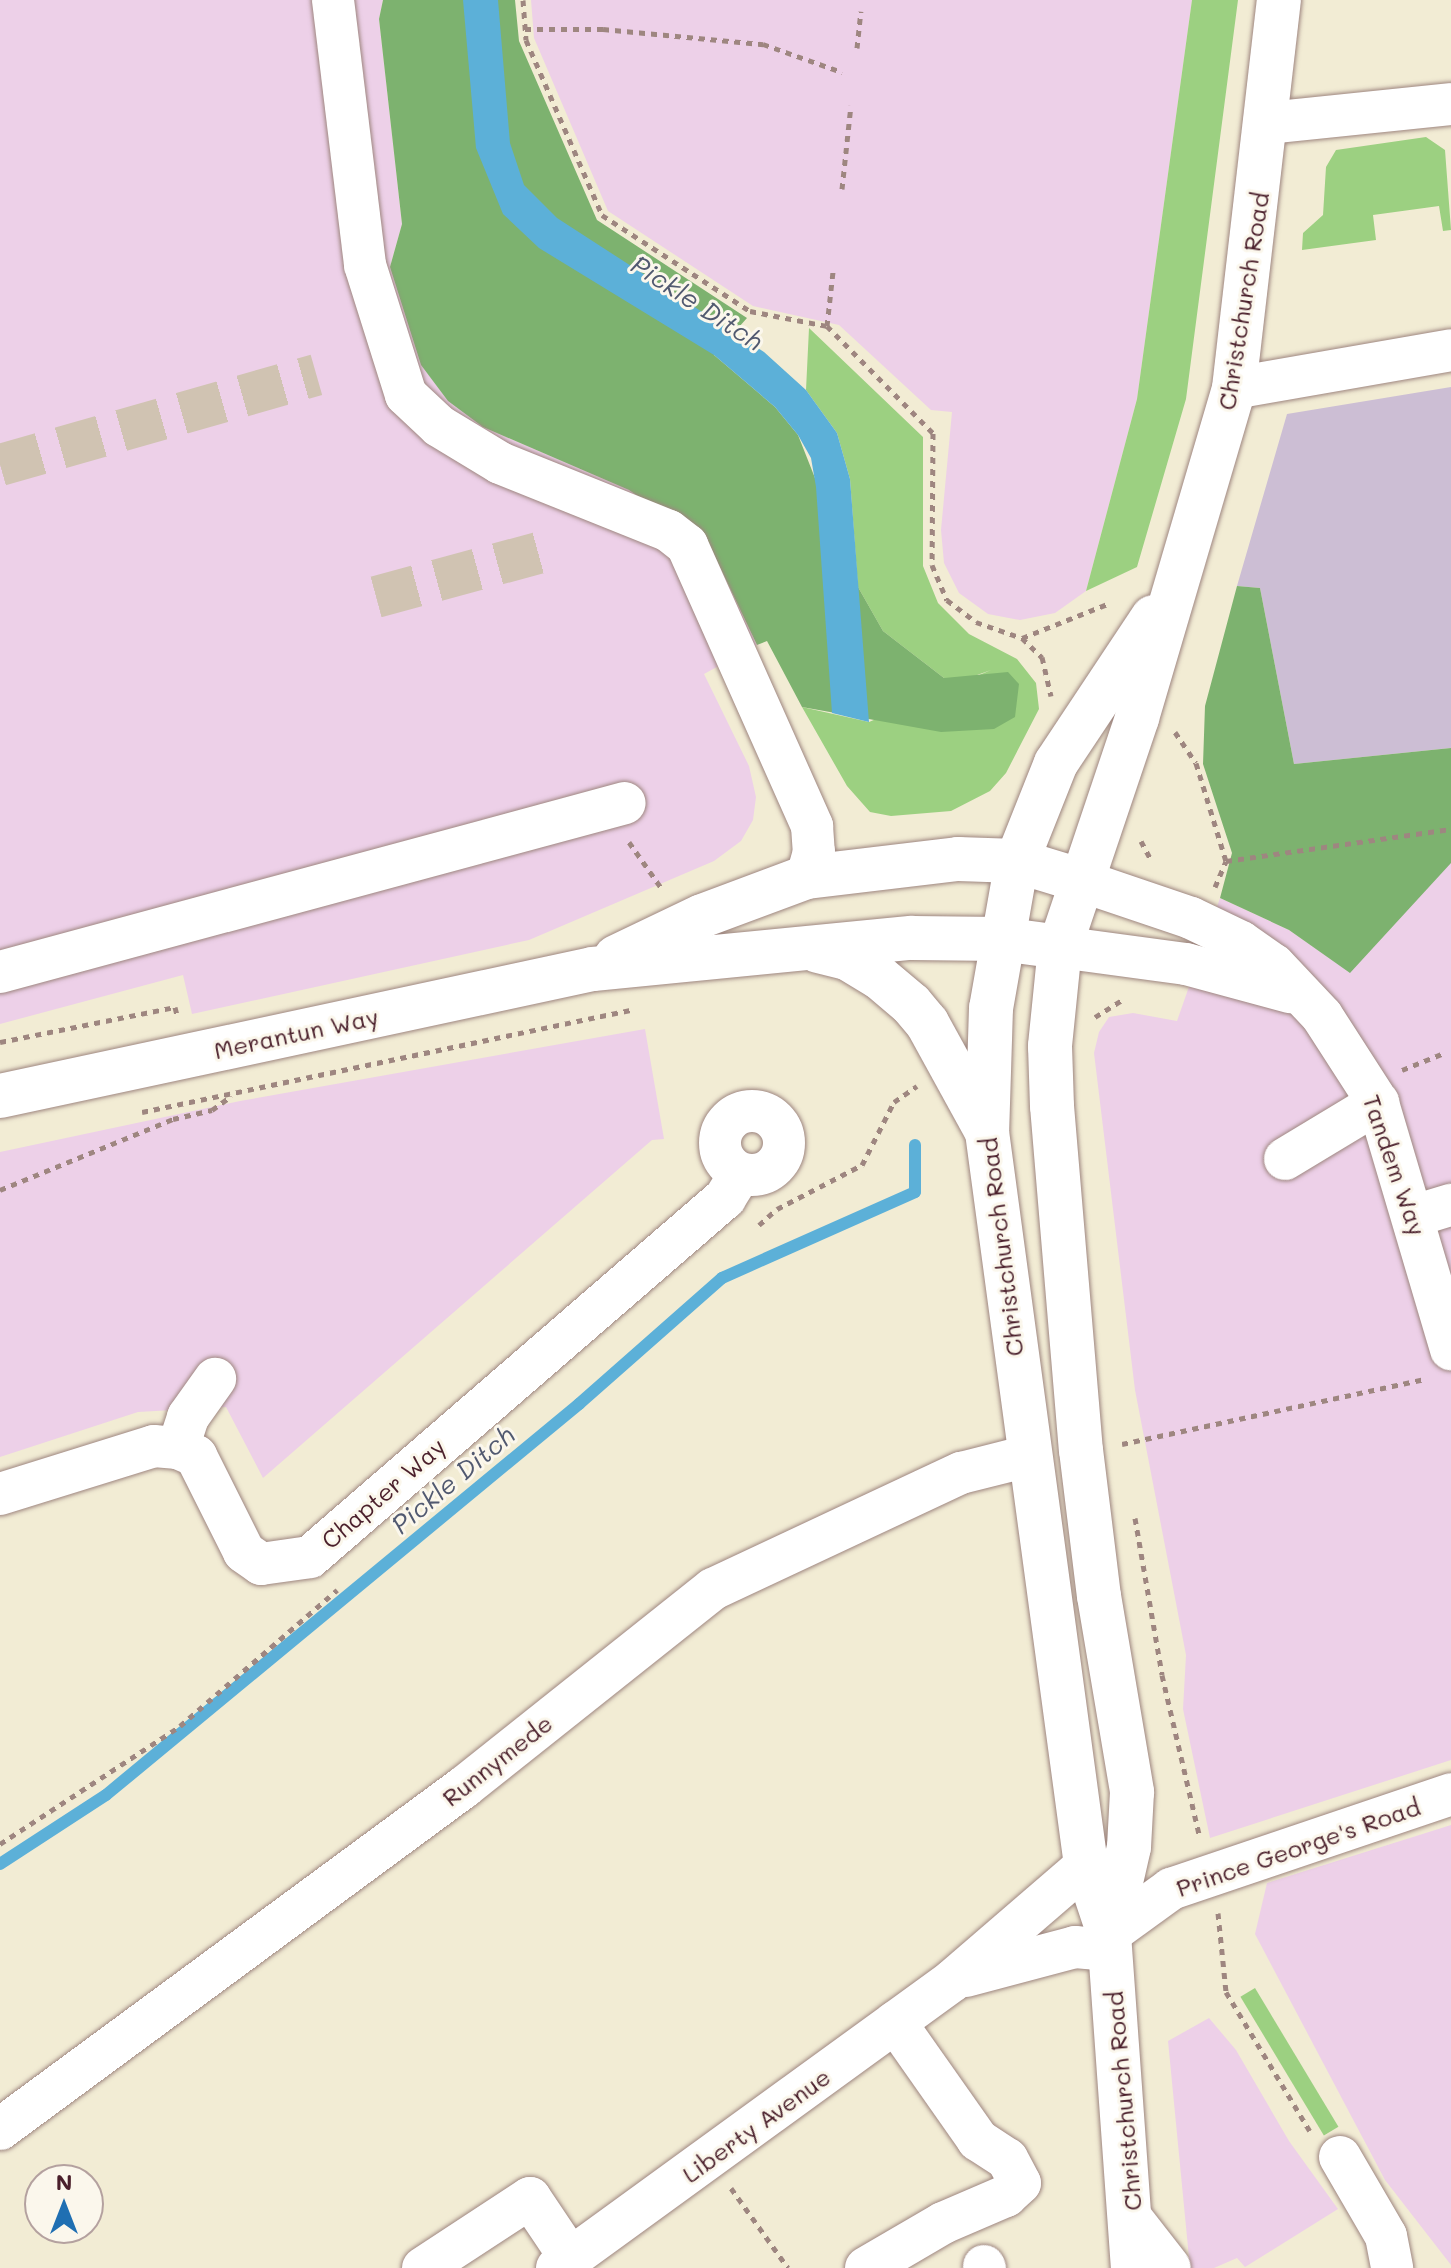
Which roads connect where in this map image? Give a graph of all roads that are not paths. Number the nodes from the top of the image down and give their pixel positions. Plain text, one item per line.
1 (333, 0) edge
2 (1279, 0) edge
3 (1451, 104) edge
4 (1268, 123) junction
5 (1451, 350) edge
6 (1234, 388) junction
7 (1169, 595) junction
8 (625, 803) dead end
9 (1017, 861) junction
10 (807, 877) junction
11 (1079, 880) junction
12 (1001, 939) junction
13 (1060, 947) junction
14 (808, 948) junction
15 (750, 956) junction
16 (593, 969) junction
17 (0, 972) edge
18 (1306, 997) junction
19 (1390, 1086) junction
20 (0, 1096) edge
21 (987, 1132) junction
22 (1285, 1159) dead end
23 (740, 1174) dead end
24 (1432, 1210) edge
25 (1446, 1362) edge
26 (215, 1379) dead end
27 (178, 1448) junction
28 (1028, 1456) junction
29 (0, 1494) edge
30 (1451, 1794) edge
31 (1086, 1865) junction
32 (1110, 1942) junction
33 (953, 1980) junction
34 (895, 2022) junction
35 (0, 2129) edge
36 (1340, 2157) road end
37 (1133, 2222) junction
38 (564, 2264) edge
39 (423, 2268) edge
40 (866, 2268) edge
41 (1133, 2268) edge
42 (1169, 2268) edge
43 (1392, 2268) edge

1 - 10 street
2 - 4 main road, Christchurch Road
3 - 4 street
4 - 6 main road, Christchurch Road
5 - 6 street
6 - 7 main road, Christchurch Road
7 - 9 main road, Christchurch Road
7 - 11 main road, Christchurch Road
8 - 17 street
9 - 10 main road, Merantun Way
9 - 11 main road, Merantun Way
9 - 12 main road, Christchurch Road
10 - 15 main road
10 - 16 main road, Merantun Way
11 - 13 main road, Christchurch Road
11 - 18 street, Tandem Way
12 - 13 main road, Merantun Way
12 - 14 main road, Merantun Way
12 - 21 main road, Christchurch Road
13 - 18 street
13 - 32 main road, Christchurch Road
14 - 15 main road, Merantun Way
14 - 21 main road
15 - 16 main road, Merantun Way
16 - 20 main road, Merantun Way
18 - 19 street, Tandem Way
19 - 22 street
19 - 24 street, Tandem Way
21 - 28 main road, Christchurch Road
23 - 27 street, Chapter Way
24 - 25 street, Tandem Way
26 - 27 street
27 - 29 street
28 - 31 main road, Christchurch Road
28 - 35 street, Runnymede
30 - 32 street, Prince George's Road
31 - 32 main road, Christchurch Road
31 - 33 street, Liberty Avenue
32 - 33 street, Liberty Avenue
32 - 37 main road, Christchurch Road
33 - 34 street, Liberty Avenue
34 - 38 street, Liberty Avenue
34 - 40 street
36 - 43 street
37 - 41 main road, Christchurch Road
37 - 42 main road
38 - 39 street

